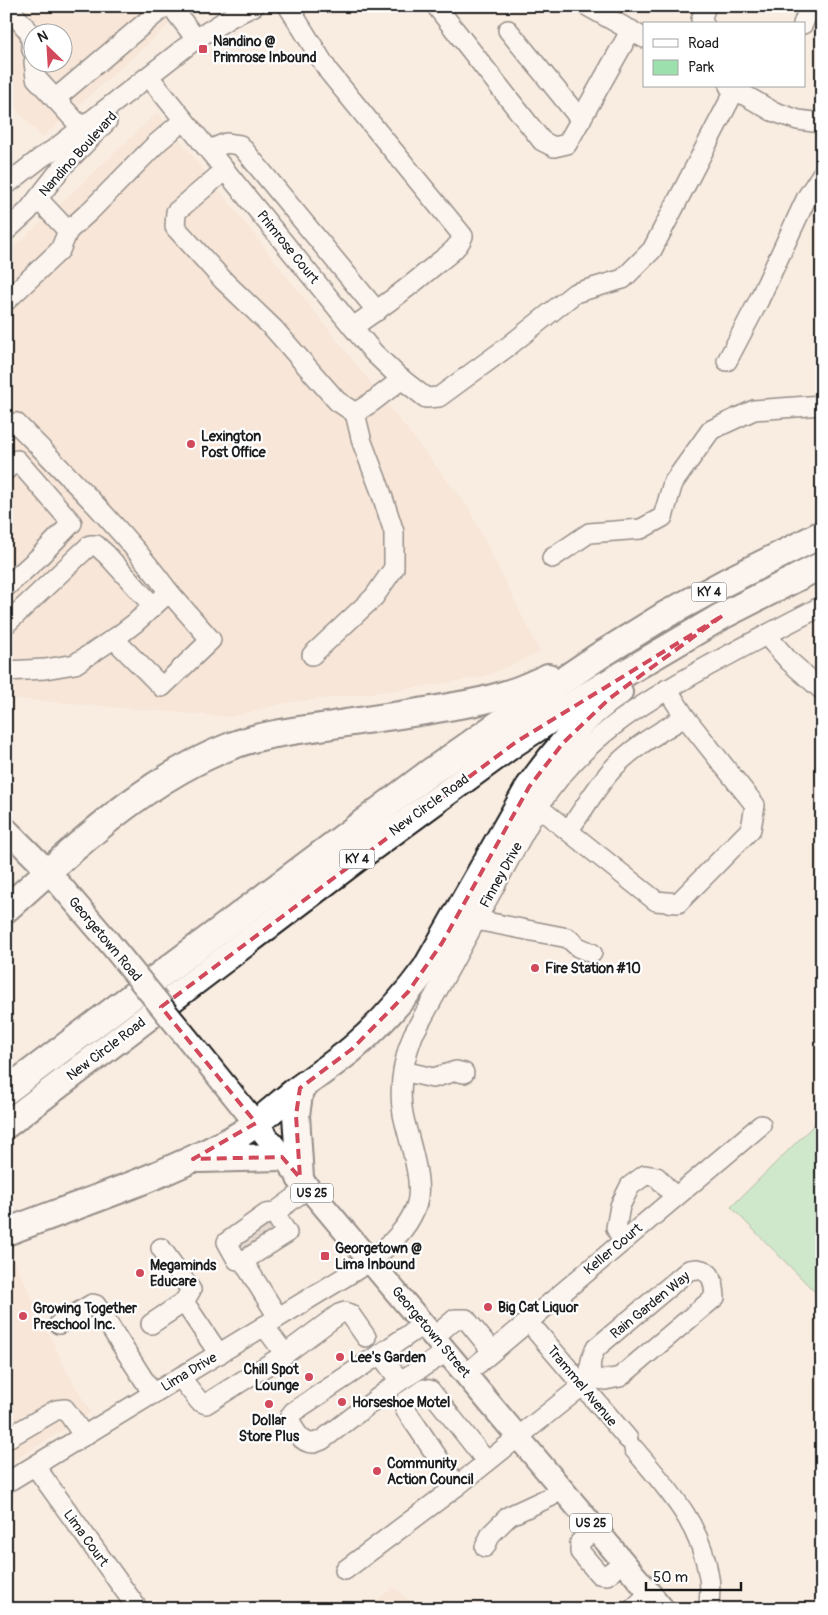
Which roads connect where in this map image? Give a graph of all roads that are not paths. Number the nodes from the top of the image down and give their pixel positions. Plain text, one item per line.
1 (7, 6) edge
2 (165, 6) edge
3 (171, 6) edge
4 (254, 6) edge
5 (288, 6) edge
6 (436, 6) edge
7 (587, 6) edge
8 (706, 6) edge
9 (810, 6) edge
10 (702, 22) edge
11 (803, 22) edge
12 (22, 24) edge
13 (508, 30) dead end
14 (638, 34) edge
15 (196, 39) junction
16 (35, 72) edge
17 (149, 77) junction
18 (732, 88) edge
19 (55, 98) junction
20 (184, 120) junction
21 (581, 120) junction
22 (821, 122) edge
23 (86, 133) junction
24 (209, 150) junction
25 (225, 170) junction
26 (822, 174) edge
27 (6, 185) edge
28 (38, 199) junction
29 (6, 231) edge
30 (68, 231) junction
31 (6, 301) edge
32 (377, 312) junction
33 (353, 327) junction
34 (727, 360) dead end
35 (402, 379) junction
36 (822, 404) edge
37 (356, 413) junction
38 (6, 428) edge
39 (6, 470) edge
40 (822, 534) edge
41 (552, 558) dead end
42 (822, 565) edge
43 (6, 587) edge
44 (169, 592) junction
45 (153, 606) junction
46 (822, 606) edge
47 (722, 616) junction
48 (6, 624) edge
49 (766, 635) junction
50 (114, 639) junction
51 (312, 655) dead end
52 (599, 656) junction
53 (6, 671) edge
54 (667, 689) junction
55 (822, 690) edge
56 (685, 717) junction
57 (538, 807) junction
58 (6, 829) edge
59 (568, 831) junction
60 (48, 872) junction
61 (6, 909) edge
62 (476, 920) junction
63 (592, 953) dead end
64 (200, 1054) joint
65 (403, 1071) junction
66 (464, 1073) dead end
67 (300, 1088) junction
68 (6, 1092) edge
69 (256, 1123) junction
70 (6, 1125) edge
71 (761, 1125) dead end
72 (282, 1157) junction
73 (193, 1159) junction
74 (304, 1183) junction
75 (675, 1197) junction
76 (274, 1213) junction
77 (6, 1232) edge
78 (254, 1239) junction
79 (623, 1241) junction
80 (162, 1248) dead end
81 (371, 1261) junction
82 (184, 1302) junction
83 (271, 1322) junction
84 (59, 1324) dead end
85 (151, 1324) dead end
86 (537, 1332) dead end
87 (366, 1337) dead end
88 (435, 1337) junction
89 (492, 1351) junction
90 (219, 1354) junction
91 (285, 1354) junction
92 (380, 1354) junction
93 (466, 1374) junction
94 (180, 1378) junction
95 (400, 1381) junction
96 (587, 1382) junction
97 (153, 1394) junction
98 (84, 1436) junction
99 (519, 1437) junction
100 (6, 1439) edge
101 (487, 1462) junction
102 (35, 1466) junction
103 (6, 1483) edge
104 (457, 1486) junction
105 (561, 1487) junction
106 (484, 1547) dead end
107 (345, 1570) dead end
108 (657, 1601) edge
109 (138, 1609) edge
110 (633, 1609) edge
111 (709, 1609) edge

1 - 12 street
2 - 19 street
3 - 15 street
4 - 15 street, Nandino Boulevard
5 - 32 street
6 - 21 street
7 - 14 street
8 - 10 street
9 - 11 street
13 - 21 street
14 - 21 street
15 - 17 street, Nandino Boulevard
16 - 19 street
17 - 20 street, Primrose Court
17 - 23 street, Nandino Boulevard
18 - 22 street
18 - 35 street, Primrose Court
19 - 23 street
20 - 24 street, Primrose Court
20 - 30 street
23 - 27 street, Nandino Boulevard
23 - 28 street, Nandino Boulevard
24 - 25 street, Primrose Court
24 - 32 street
25 - 33 street, Primrose Court
25 - 37 street
26 - 34 street
28 - 29 street, Nandino Boulevard
28 - 30 street
30 - 31 street
32 - 33 street
33 - 35 street, Primrose Court
35 - 37 street
36 - 41 street
37 - 51 street
38 - 44 street
39 - 43 street
40 - 52 highway, KY 4
42 - 47 highway, KY 4
44 - 45 street
44 - 50 street
45 - 48 street
45 - 50 street
46 - 49 street, Finney Drive
47 - 67 highway
47 - 70 highway, New Circle Road / KY 4
49 - 54 street, Finney Drive
49 - 55 street
50 - 53 street
52 - 60 highway
52 - 68 highway, New Circle Road / KY 4
54 - 56 street
54 - 57 street, Finney Drive
56 - 59 street
56 - 59 street
57 - 59 street
57 - 62 street, Finney Drive
58 - 60 main road, Georgetown Road / US 25
60 - 61 highway
60 - 64 main road, Georgetown Road / US 25, bridge
62 - 63 street
62 - 65 street, Finney Drive
64 - 69 main road, Georgetown Street / US 25
65 - 66 street
65 - 81 street, Finney Drive
67 - 69 highway
67 - 74 highway
69 - 72 main road, Georgetown Street / US 25
69 - 73 highway
71 - 75 street, Keller Court
72 - 73 highway
72 - 74 main road, Georgetown Street / US 25
73 - 77 highway
74 - 76 street
74 - 81 main road, Georgetown Street / US 25
75 - 79 street, Keller Court
75 - 79 street
76 - 78 street
76 - 78 street
78 - 83 street
79 - 89 street, Keller Court
80 - 82 street
81 - 83 street, Lima Drive
81 - 88 main road, Georgetown Street / US 25
82 - 85 street
82 - 90 street
83 - 90 street, Lima Drive
83 - 91 street
84 - 97 street
86 - 96 street, Trammel Avenue
87 - 91 street
88 - 89 street
88 - 92 street
88 - 93 main road, Georgetown Street / US 25
88 - 95 street
89 - 93 street, Keller Court
90 - 94 street, Lima Drive
91 - 94 street
92 - 95 street
92 - 95 street
93 - 99 main road, Georgetown Street / US 25
94 - 97 street, Lima Drive
96 - 96 street, Rain Garden Way
96 - 99 street
96 - 111 street, Trammel Avenue
97 - 98 street, Lima Drive
98 - 100 street
98 - 102 street, Lima Drive
99 - 101 street
99 - 105 main road, Georgetown Street / US 25
101 - 104 street
101 - 104 street
102 - 103 street, Lima Drive
102 - 109 street, Lima Court
104 - 107 street
105 - 106 street
105 - 108 main road, Georgetown Street / US 25
108 - 110 street

